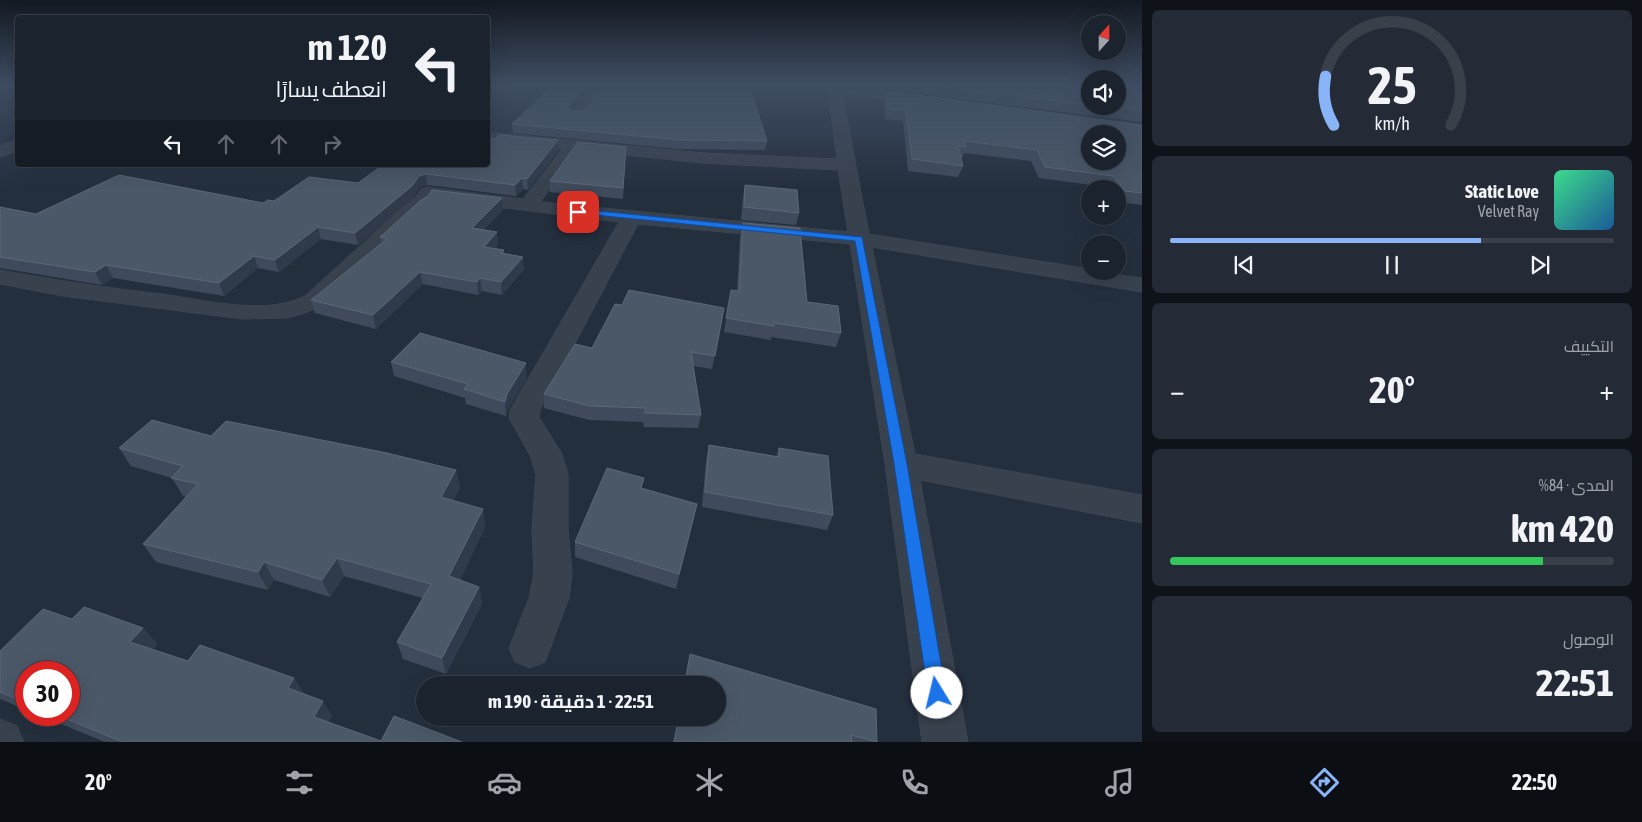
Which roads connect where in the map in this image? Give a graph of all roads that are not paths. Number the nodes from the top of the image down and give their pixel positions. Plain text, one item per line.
1 (835, 120) edge
2 (490, 138) edge
3 (15, 146) edge
4 (572, 146) junction
5 (0, 152) edge
6 (846, 165) junction
7 (528, 206) junction
8 (632, 217) junction
9 (859, 239) junction
10 (0, 278) edge
11 (1142, 286) edge
12 (901, 464) junction
13 (1142, 509) edge
14 (530, 648) dead end
15 (945, 742) edge

1 - 6 street
2 - 4 street
3 - 5 street
4 - 6 street
4 - 7 street
6 - 9 street
7 - 8 street
7 - 10 street
8 - 9 street
8 - 14 street
9 - 11 street
9 - 12 street
12 - 13 street
12 - 15 street

